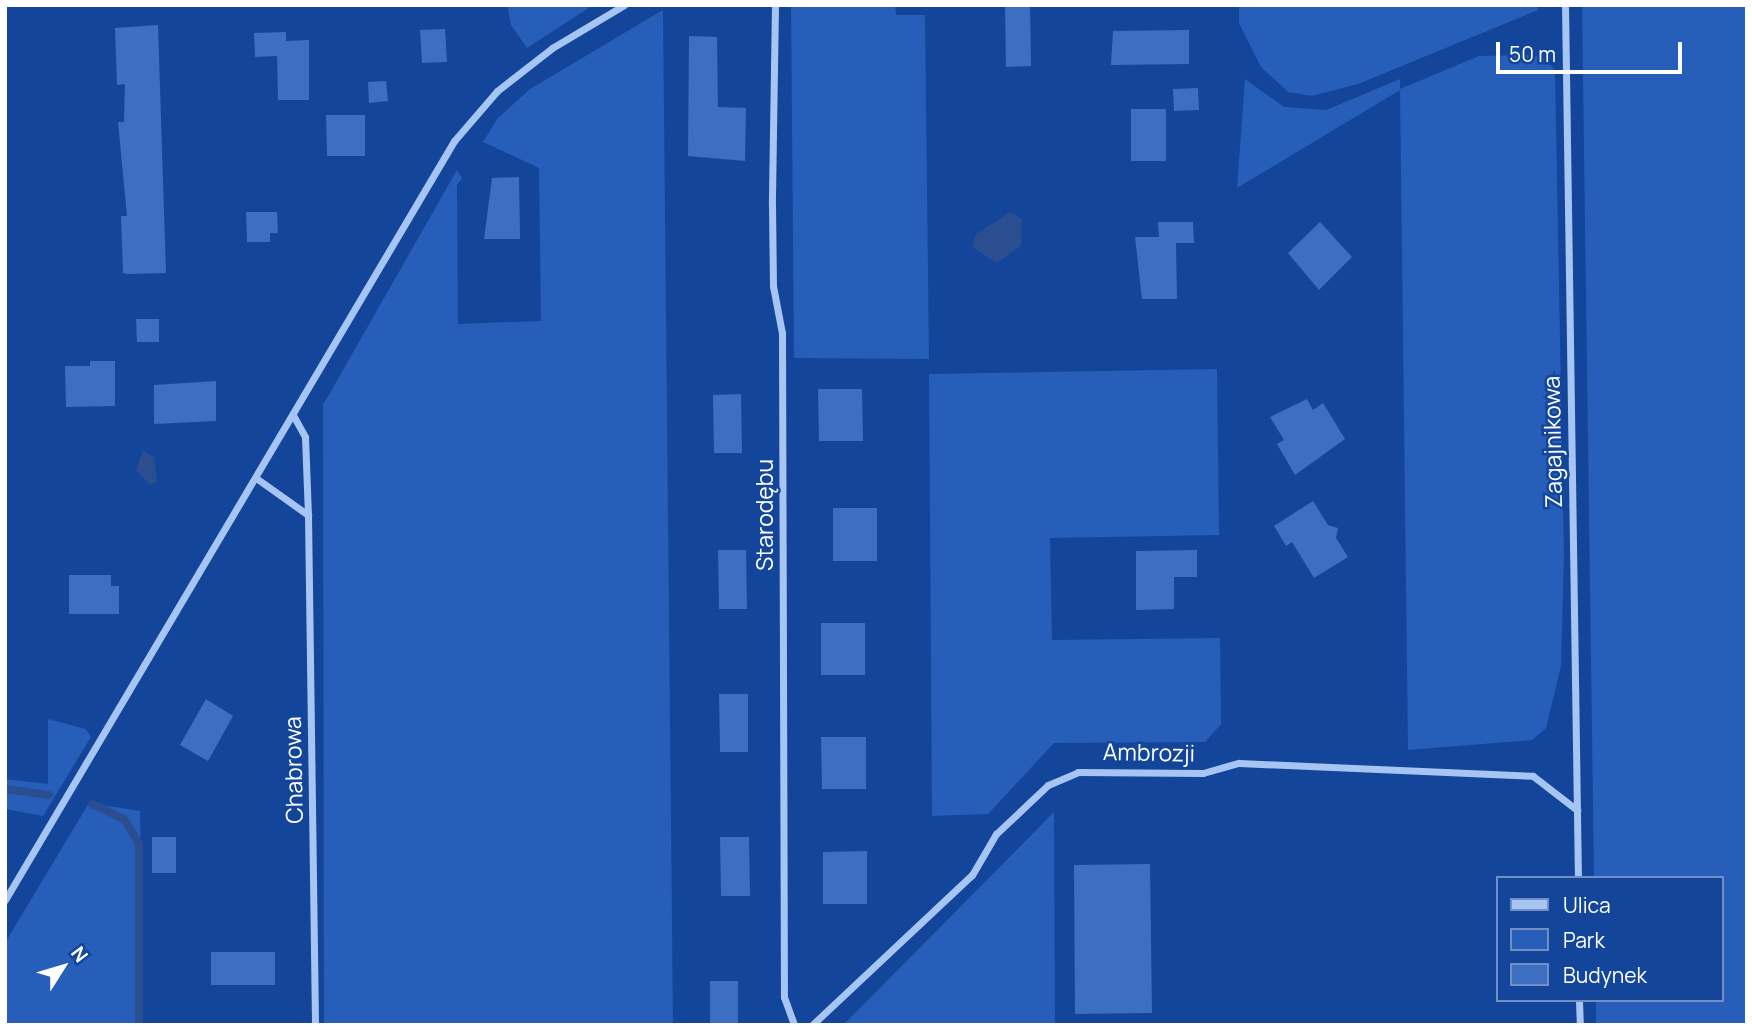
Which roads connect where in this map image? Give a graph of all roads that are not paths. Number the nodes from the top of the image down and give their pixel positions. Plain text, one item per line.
1 (624, 5) edge
2 (775, 5) edge
3 (1565, 5) edge
4 (293, 415) junction
5 (256, 478) junction
6 (309, 515) junction
7 (1577, 810) junction
8 (1578, 876) edge
9 (5, 900) edge
10 (1579, 1002) edge
11 (315, 1025) edge
12 (794, 1025) edge
13 (813, 1025) edge
14 (1580, 1025) edge

1 - 4 street
2 - 12 street, Starodębu
3 - 7 street, Zagajnikowa
4 - 5 street
4 - 6 street, Chabrowa
5 - 6 street
5 - 9 street
6 - 11 street, Chabrowa
7 - 8 street, Zagajnikowa
7 - 13 street, Ambrozji
10 - 14 street

